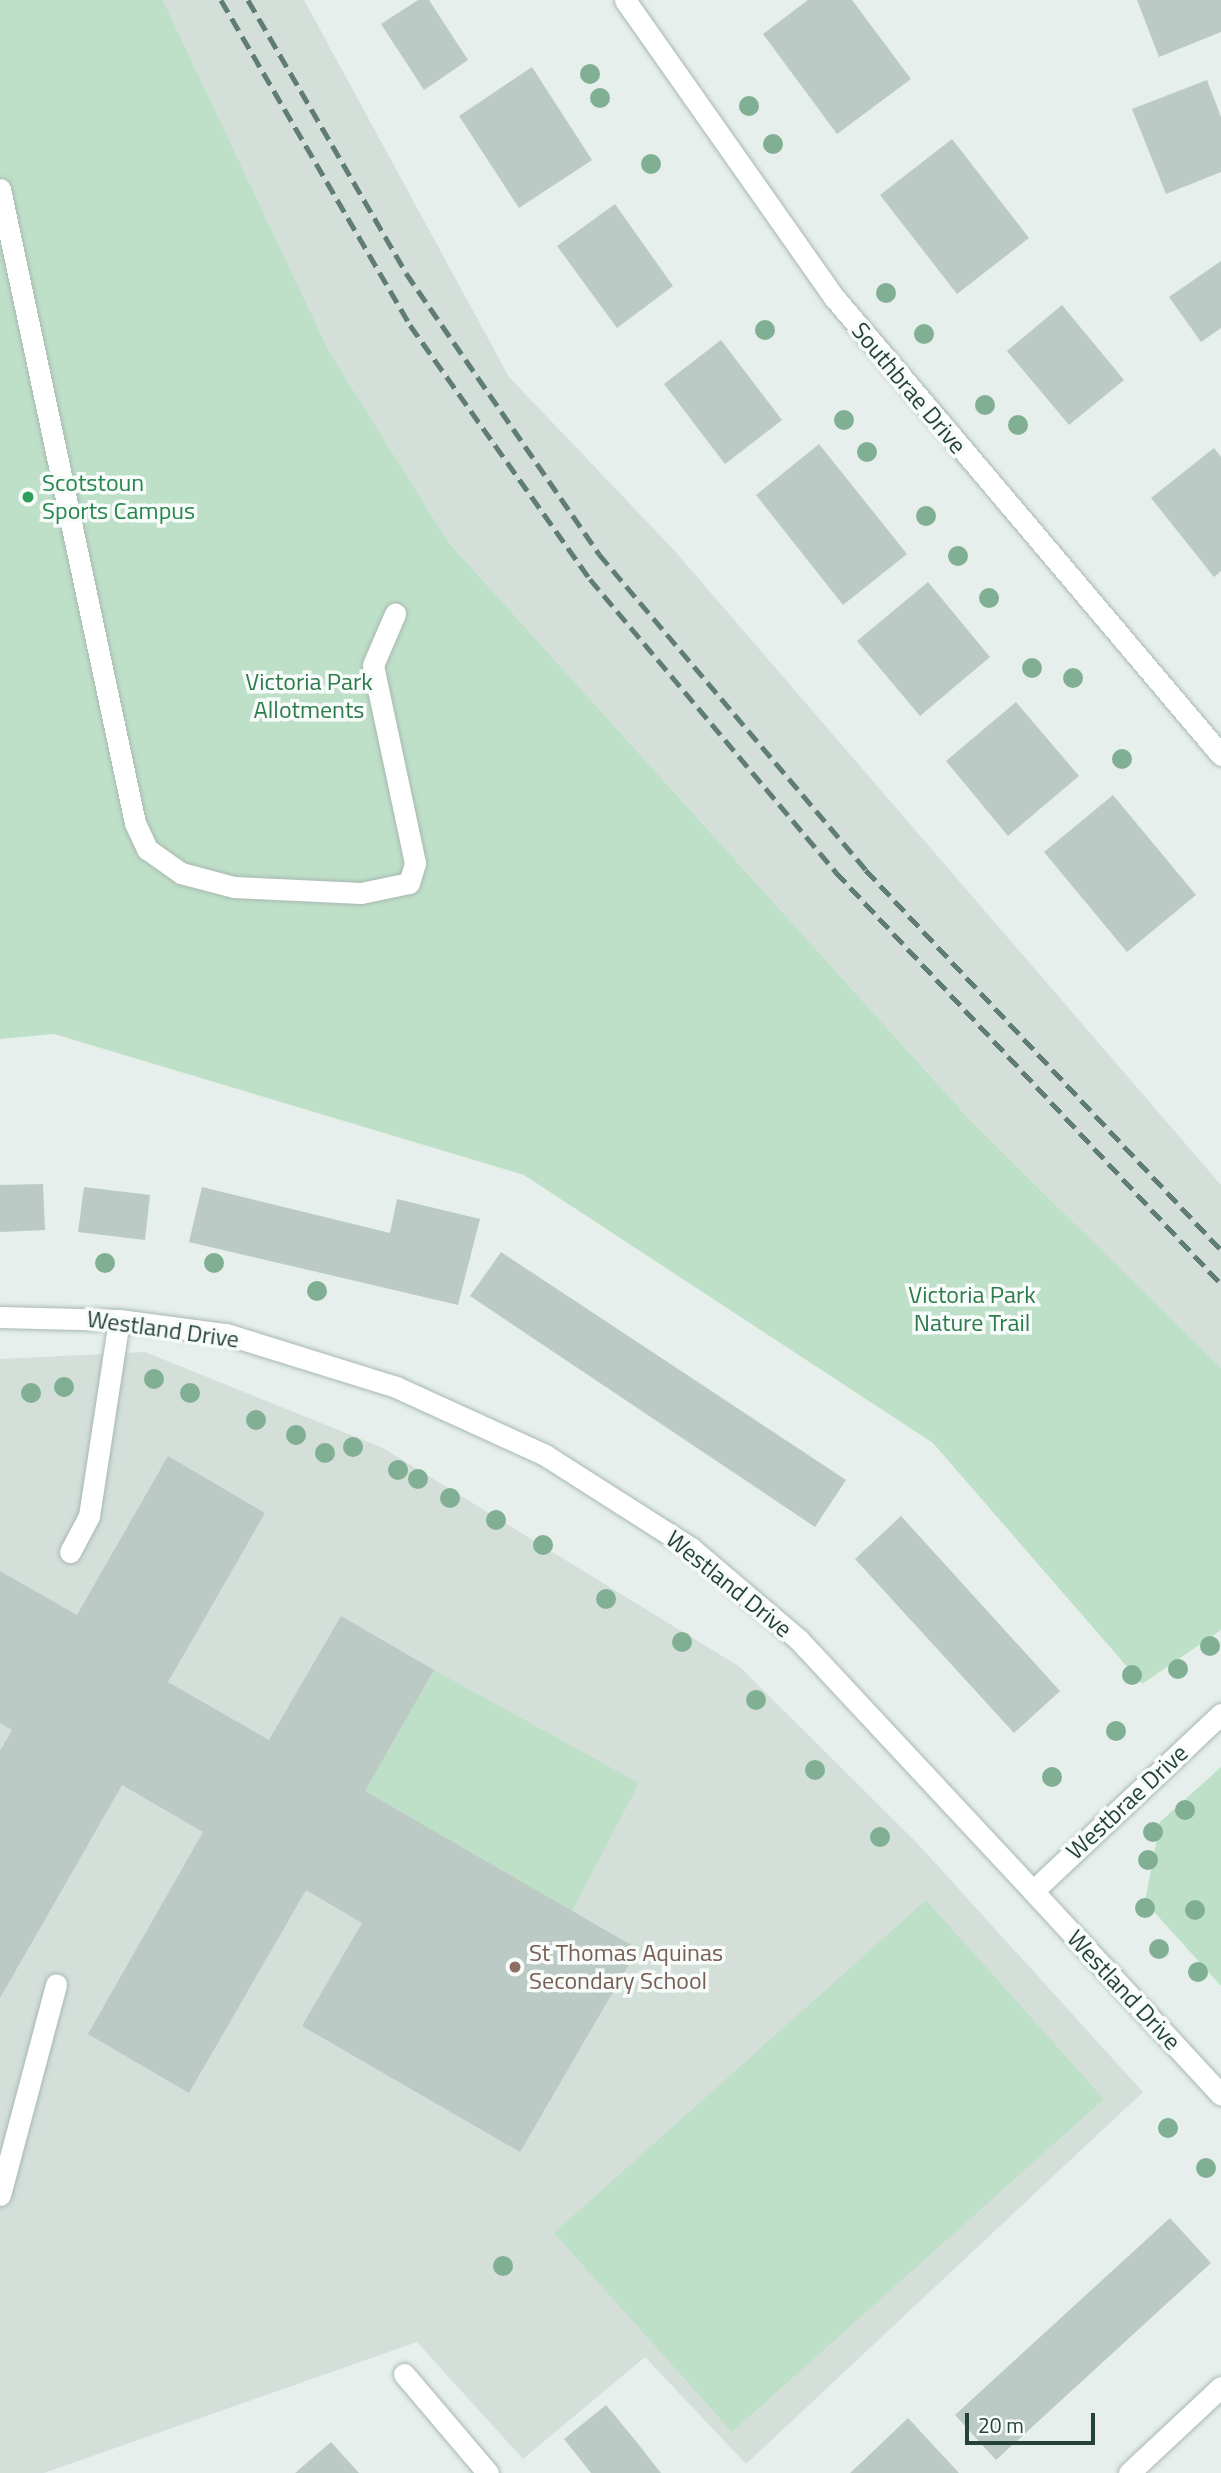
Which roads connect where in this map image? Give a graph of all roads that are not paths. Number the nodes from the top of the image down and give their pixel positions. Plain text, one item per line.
1 (625, 0) edge
2 (0, 189) edge
3 (395, 614) dead end
4 (1221, 755) edge
5 (0, 1317) edge
6 (119, 1320) junction
7 (70, 1552) dead end
8 (1221, 1714) edge
9 (1033, 1891) junction
10 (56, 1984) dead end
11 (1221, 2095) edge
12 (0, 2195) edge
13 (404, 2374) dead end
14 (1221, 2387) edge
15 (488, 2473) edge
16 (1129, 2473) edge

1 - 4 street, Southbrae Drive
2 - 3 street
5 - 6 street, Westland Drive
6 - 7 street
6 - 9 street, Westland Drive
8 - 9 street, Westbrae Drive
9 - 11 street, Westland Drive
10 - 12 street
13 - 15 street
14 - 16 street

